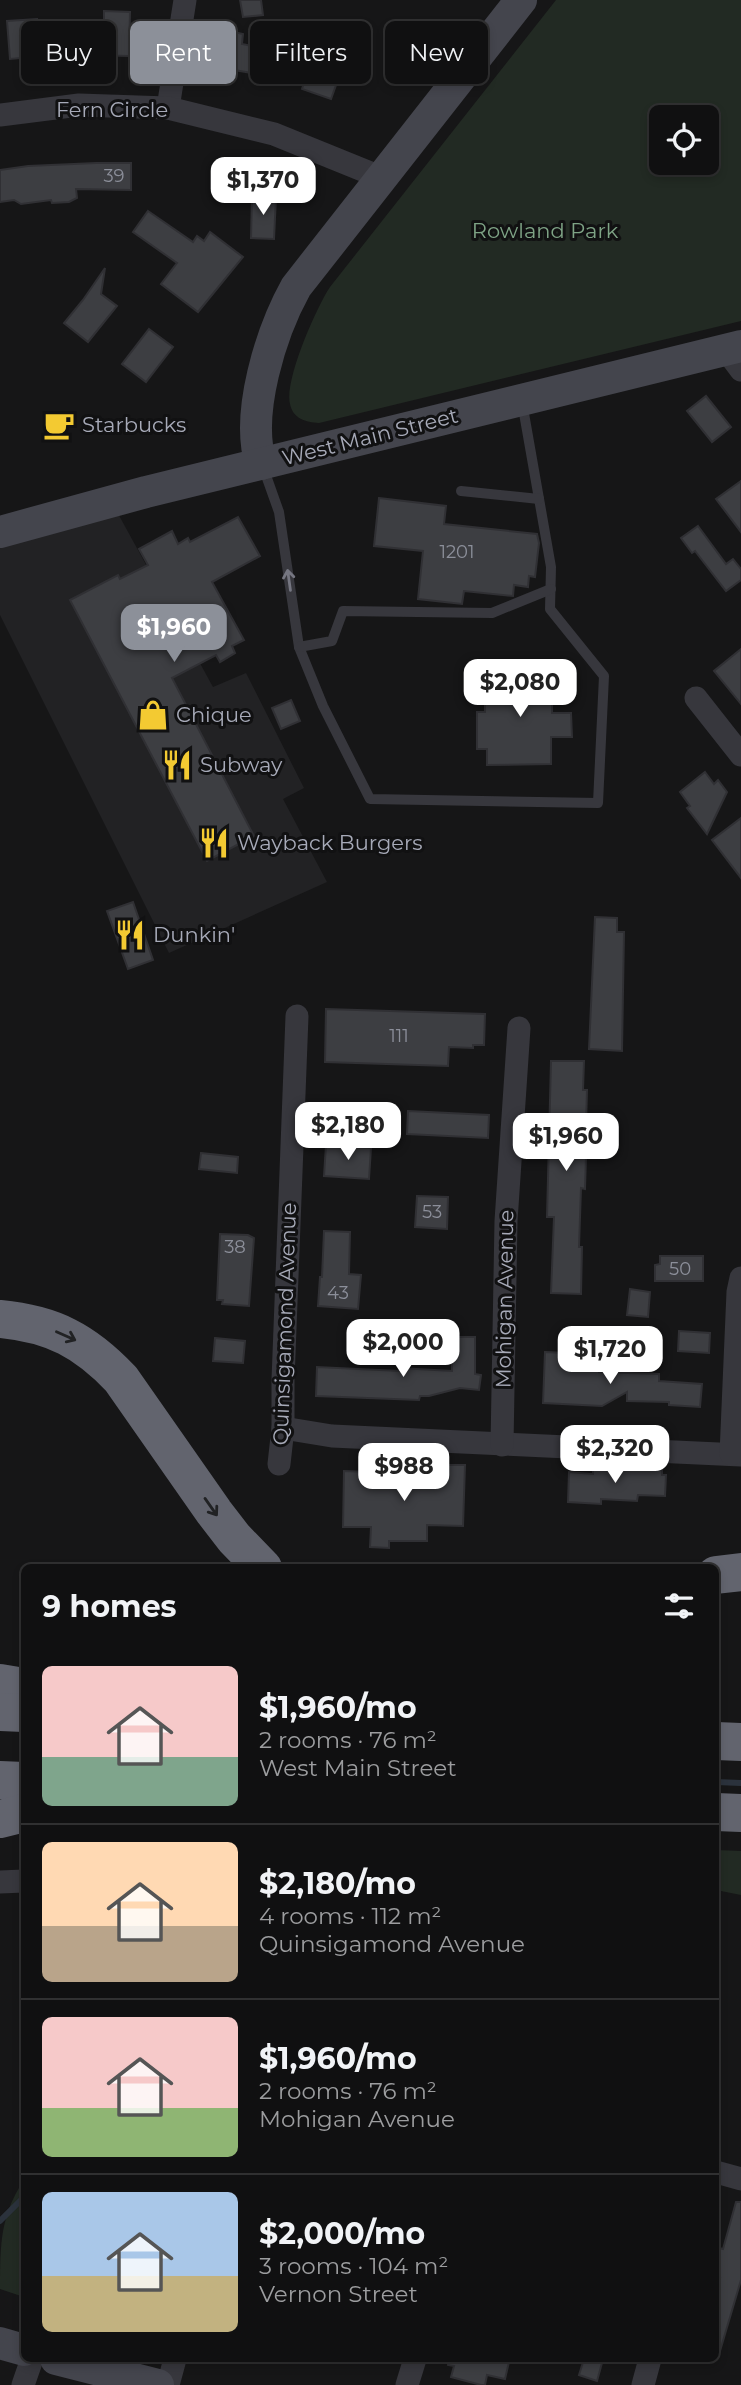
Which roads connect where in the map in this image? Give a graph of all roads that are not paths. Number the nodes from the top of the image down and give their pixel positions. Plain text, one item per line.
1 (185, 0) edge
2 (521, 0) edge
3 (168, 108) junction
4 (0, 115) edge
5 (380, 177) junction
6 (736, 355) edge
7 (522, 400) junction
8 (261, 464) junction
9 (461, 491) dead end
10 (539, 499) junction
11 (0, 532) edge
12 (551, 589) junction
13 (299, 647) junction
14 (696, 698) dead end
15 (741, 755) edge
16 (297, 1016) dead end
17 (519, 1028) dead end
18 (741, 1278) edge
19 (0, 1319) edge
20 (283, 1428) junction
21 (502, 1445) junction
22 (736, 1455) edge
23 (279, 1464) dead end
24 (259, 1564) edge
25 (741, 1572) edge
26 (719, 1575) edge
27 (0, 1683) edge
28 (21, 1686) edge
29 (0, 1712) edge
30 (21, 1713) edge
31 (719, 1741) edge
32 (741, 1742) edge
33 (0, 1780) edge
34 (21, 1781) edge
35 (719, 1812) edge
36 (741, 1813) edge
37 (21, 1814) edge
38 (0, 1819) edge
39 (21, 1881) edge
40 (0, 1882) edge
41 (719, 2173) edge
42 (741, 2179) edge
43 (0, 2343) edge
44 (21, 2349) edge
45 (31, 2362) edge
46 (67, 2362) edge
47 (174, 2362) edge
48 (414, 2362) edge
49 (649, 2362) edge
50 (23, 2385) edge
51 (158, 2385) edge
52 (168, 2385) edge
53 (407, 2385) edge
54 (643, 2385) edge

1 - 3 street
2 - 5 main road
3 - 4 street, Fern Circle
3 - 5 street, Fern Circle
5 - 8 main road
6 - 7 main road, West Main Street
7 - 8 main road, West Main Street
7 - 10 lane
8 - 11 main road, West Main Street
13 -> 8 lane
9 - 10 lane
10 - 12 lane
12 - 13 lane
12 - 13 lane
14 - 15 street
16 - 20 street, Quinsigamond Avenue
17 - 21 street, Mohigan Avenue
18 - 22 street
19 -> 24 highway
20 - 21 street
20 - 23 street, Quinsigamond Avenue
21 - 22 street
25 - 26 highway
27 - 28 highway
29 - 30 highway
31 - 32 highway
33 - 34 highway
35 - 36 highway
37 - 38 highway
39 - 40 street
41 - 42 street
43 - 44 main road
45 - 50 street
46 - 51 main road
47 - 52 street
48 - 53 street
49 - 54 street

